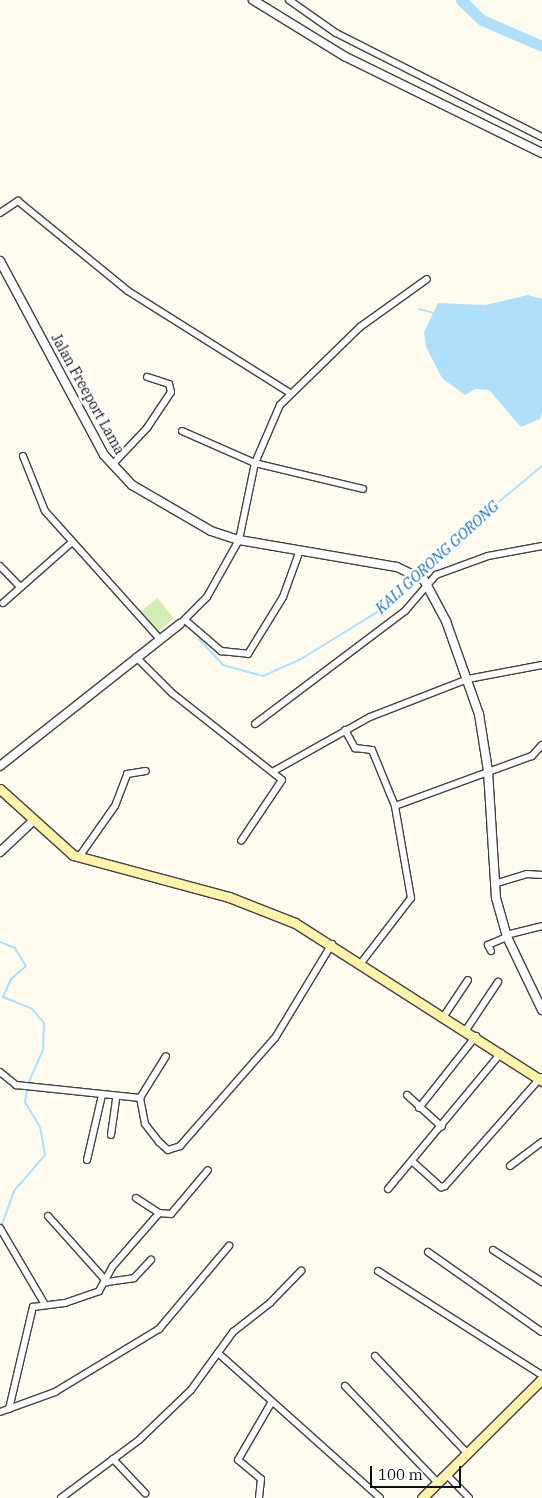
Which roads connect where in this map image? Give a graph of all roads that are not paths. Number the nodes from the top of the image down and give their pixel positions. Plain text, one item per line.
1 (253, 0) edge
2 (289, 0) edge
3 (542, 137) edge
4 (542, 153) edge
5 (1, 212) edge
6 (0, 261) edge
7 (427, 279) dead end
8 (147, 377) dead end
9 (288, 396) junction
10 (182, 431) dead end
11 (23, 456) dead end
12 (255, 463) junction
13 (112, 465) junction
14 (363, 489) dead end
15 (239, 540) junction
16 (71, 543) junction
17 (542, 546) edge
18 (300, 550) junction
19 (0, 566) edge
20 (426, 583) junction
21 (20, 587) junction
22 (3, 603) dead end
23 (183, 622) junction
24 (160, 639) junction
25 (136, 657) junction
26 (542, 665) edge
27 (468, 679) junction
28 (255, 724) dead end
29 (345, 730) junction
30 (541, 749) edge
31 (0, 766) edge
32 (146, 771) dead end
33 (274, 771) junction
34 (488, 771) junction
35 (0, 788) edge
36 (395, 806) junction
37 (32, 822) junction
38 (241, 841) dead end
39 (0, 852) edge
40 (79, 857) junction
41 (542, 875) edge
42 (494, 884) junction
43 (542, 926) edge
44 (506, 936) junction
45 (332, 944) junction
46 (491, 952) dead end
47 (361, 963) junction
48 (468, 980) dead end
49 (498, 982) dead end
50 (542, 1010) edge
51 (444, 1016) junction
52 (466, 1030) junction
53 (476, 1036) junction
54 (502, 1053) junction
55 (166, 1056) dead end
56 (0, 1072) edge
57 (541, 1078) edge
58 (407, 1095) dead end
59 (102, 1096) junction
60 (116, 1098) junction
61 (140, 1098) junction
62 (420, 1108) junction
63 (442, 1127) junction
64 (111, 1135) dead end
65 (542, 1142) edge
66 (87, 1160) dead end
67 (412, 1162) junction
68 (510, 1166) dead end
69 (208, 1170) dead end
70 (388, 1189) dead end
71 (136, 1198) dead end
72 (158, 1213) junction
73 (48, 1216) dead end
74 (0, 1228) edge
75 (229, 1246) dead end
76 (493, 1250) dead end
77 (428, 1252) dead end
78 (151, 1260) dead end
79 (301, 1271) dead end
80 (378, 1271) dead end
81 (107, 1282) junction
82 (542, 1282) edge
83 (44, 1303) junction
84 (542, 1332) edge
85 (218, 1354) junction
86 (375, 1356) dead end
87 (542, 1375) edge
88 (542, 1379) edge
89 (345, 1386) dead end
90 (271, 1403) junction
91 (9, 1408) junction
92 (0, 1412) edge
93 (467, 1453) junction
94 (113, 1459) junction
95 (446, 1474) junction
96 (437, 1482) junction
97 (144, 1493) dead end
98 (60, 1498) edge
99 (259, 1498) edge
100 (380, 1498) edge
101 (422, 1498) edge
102 (469, 1498) edge

1 - 4 street
2 - 3 street
5 - 9 street
6 - 13 street, Jalan Freeport Lama
7 - 9 street
8 - 13 street
9 - 12 street
10 - 12 street
11 - 16 street
12 - 14 street
12 - 15 street
13 - 15 street, Jalan Freeport Lama
15 - 18 street, Jalan Freeport Lama
15 - 23 street
16 - 21 street
16 - 24 street
17 - 20 street
18 - 20 street, Jalan Freeport Lama
18 - 23 street
19 - 21 street
20 - 27 street
20 - 28 street
21 - 22 street
23 - 24 street
24 - 25 street
25 - 31 street
25 - 33 street
26 - 27 street
27 - 29 street
27 - 34 street
29 - 33 street
29 - 36 street
30 - 34 street
32 - 40 street
33 - 38 street
34 - 36 street
34 - 42 street
35 - 37 main road
36 - 47 street
37 - 39 street
37 - 40 main road
40 - 45 main road
41 - 42 street
42 - 44 street
43 - 44 street
44 - 46 street
44 - 50 street
45 - 47 main road
45 - 61 street
47 - 51 main road
48 - 51 street
49 - 52 street
51 - 52 main road
52 - 53 main road
53 - 54 main road
53 - 62 street
54 - 57 main road
54 - 63 street
55 - 61 street
56 - 59 street
57 - 67 street
58 - 62 street
59 - 60 street
59 - 66 street
60 - 61 street
60 - 64 street
62 - 63 street
63 - 67 street
65 - 68 street
67 - 70 street
69 - 72 street
71 - 72 street
72 - 81 street
73 - 81 street
74 - 83 street
75 - 91 street
76 - 82 street
77 - 84 street
78 - 81 street
79 - 85 street
80 - 87 street
81 - 83 street
83 - 91 street
85 - 90 street
85 - 94 street
86 - 93 street
88 - 93 main road
89 - 96 street
90 - 99 street
90 - 100 street
91 - 92 street
93 - 95 main road
94 - 97 street
94 - 98 street
95 - 96 main road
95 - 102 street
96 - 101 main road

